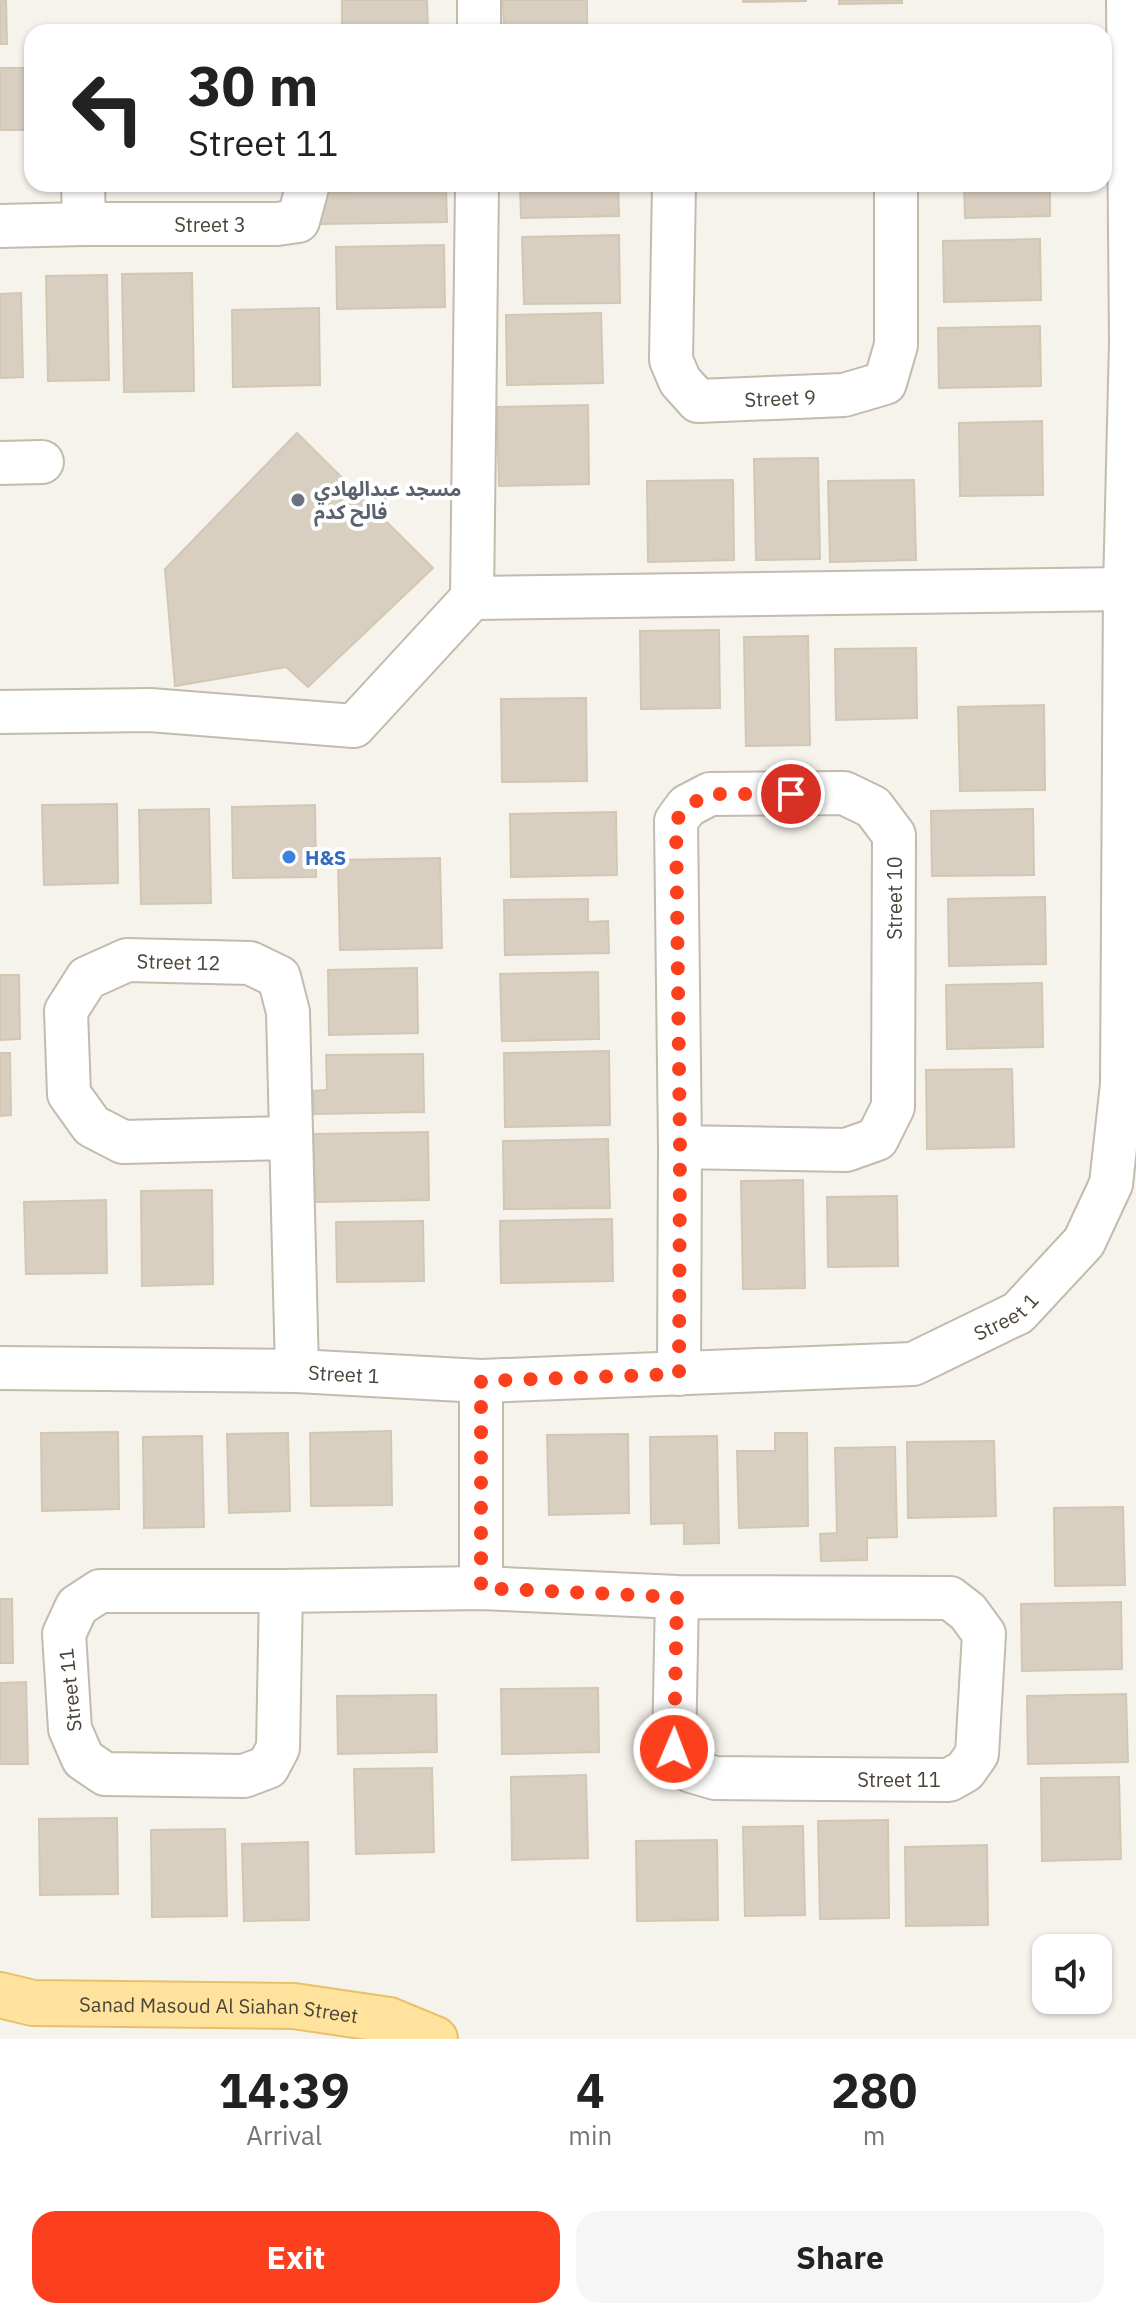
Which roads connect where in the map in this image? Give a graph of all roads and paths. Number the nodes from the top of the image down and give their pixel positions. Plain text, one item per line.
1 (479, 0) edge
2 (1128, 0) edge
3 (479, 24) edge
4 (1115, 64) edge
5 (306, 192) edge
6 (477, 192) edge
7 (674, 192) edge
8 (896, 192) edge
9 (84, 204) edge
10 (0, 226) edge
11 (1133, 342) edge
12 (42, 462) dead end
13 (0, 463) edge
14 (1125, 589) junction
15 (472, 598) junction
16 (0, 712) edge
17 (289, 1138) junction
18 (680, 1147) junction
19 (0, 1368) edge
20 (297, 1371) junction
21 (679, 1374) junction
22 (481, 1381) junction
23 (481, 1588) junction
24 (281, 1591) junction
25 (677, 1597) junction
26 (0, 1995) edge
27 (435, 2039) edge

1 - 3 street
2 - 4 street, Street 1
4 - 11 street, Street 1
5 - 9 street, Street 3
6 - 15 street
7 - 8 street, Street 9
9 - 10 street, Street 3
11 - 14 street, Street 1
12 - 13 street
14 - 15 street
14 - 21 street, Street 1
15 - 16 street
17 - 17 street, Street 12
17 - 20 street, Street 12
18 - 18 street, Street 10
18 - 21 street, Street 10
19 - 20 street, Street 1
20 - 22 street, Street 1
21 - 22 street, Street 1
22 - 23 street
23 - 24 street, Street 11
23 - 25 street, Street 11
24 - 24 street, Street 11
25 - 25 street, Street 11
26 - 27 main road, Sanad Masoud Al Siahan Street

